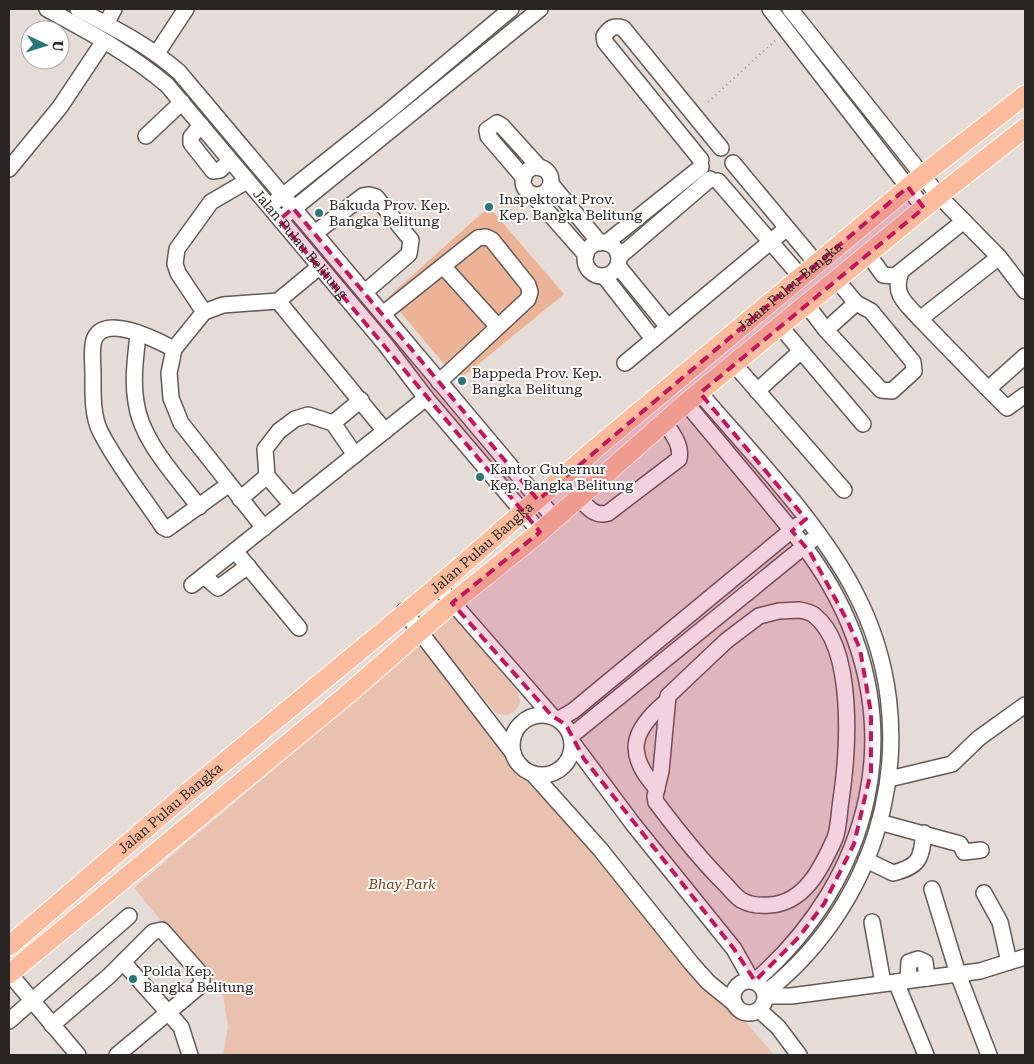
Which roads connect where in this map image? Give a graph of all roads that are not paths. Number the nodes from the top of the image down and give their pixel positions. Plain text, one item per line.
1 (48, 9) edge
2 (78, 9) edge
3 (114, 9) edge
4 (186, 9) edge
5 (197, 9) edge
6 (511, 9) edge
7 (540, 9) edge
8 (770, 9) edge
9 (790, 9) edge
10 (106, 24) junction
11 (175, 27) junction
12 (104, 41) junction
13 (158, 53) junction
14 (1025, 95) edge
15 (182, 102) junction
16 (1025, 128) edge
17 (146, 136) dead end
18 (721, 148) junction
19 (733, 163) junction
20 (701, 164) junction
21 (540, 168) junction
22 (9, 169) edge
23 (923, 175) junction
24 (524, 178) junction
25 (714, 180) junction
26 (247, 181) junction
27 (551, 184) junction
28 (908, 187) junction
29 (282, 195) junction
30 (533, 195) junction
31 (939, 196) junction
32 (268, 207) junction
33 (293, 208) junction
34 (924, 208) junction
35 (279, 220) junction
36 (964, 221) junction
37 (787, 228) junction
38 (315, 234) junction
39 (770, 242) junction
40 (603, 243) junction
41 (868, 254) junction
42 (586, 255) junction
43 (998, 257) junction
44 (618, 262) junction
45 (817, 264) junction
46 (443, 266) junction
47 (319, 267) junction
48 (901, 272) junction
49 (604, 276) junction
50 (801, 278) junction
51 (836, 279) junction
52 (1025, 291) edge
53 (365, 292) junction
54 (278, 301) junction
55 (856, 303) junction
56 (806, 304) junction
57 (204, 312) junction
58 (384, 313) junction
59 (920, 320) junction
60 (780, 326) junction
61 (498, 327) junction
62 (668, 327) junction
63 (826, 330) junction
64 (138, 333) junction
65 (654, 339) junction
66 (174, 348) junction
67 (801, 351) junction
68 (1023, 362) edge
69 (625, 363) dead end
70 (734, 364) junction
71 (440, 382) junction
72 (988, 389) junction
73 (757, 391) junction
74 (1025, 395) edge
75 (426, 398) junction
76 (693, 398) junction
77 (361, 400) junction
78 (665, 422) junction
79 (334, 423) junction
80 (863, 424) dead end
81 (385, 431) junction
82 (355, 455) junction
83 (267, 476) junction
84 (228, 485) junction
85 (844, 490) dead end
86 (578, 498) junction
87 (240, 499) junction
88 (292, 505) junction
89 (531, 506) junction
90 (199, 507) junction
91 (555, 519) junction
92 (806, 519) junction
93 (264, 528) junction
94 (792, 530) junction
95 (540, 532) junction
96 (819, 535) junction
97 (805, 546) junction
98 (236, 551) junction
99 (248, 566) junction
100 (438, 586) junction
101 (452, 603) junction
102 (404, 611) junction
103 (299, 628) dead end
104 (420, 632) junction
105 (647, 650) junction
106 (659, 665) junction
107 (675, 687) junction
108 (666, 702) junction
109 (1025, 705) edge
110 (555, 717) junction
111 (572, 739) junction
112 (513, 754) junction
113 (845, 764) junction
114 (872, 764) junction
115 (533, 774) junction
116 (889, 779) junction
117 (656, 789) junction
118 (879, 822) junction
119 (924, 833) junction
120 (981, 850) dead end
121 (866, 860) junction
122 (932, 889) dead end
123 (984, 892) dead end
124 (129, 916) dead end
125 (872, 922) dead end
126 (9, 946) edge
127 (1025, 957) edge
128 (123, 962) junction
129 (1009, 962) junction
130 (9, 974) edge
131 (958, 974) junction
132 (753, 981) junction
133 (896, 982) junction
134 (766, 994) junction
135 (32, 1001) junction
136 (735, 1004) junction
137 (759, 1010) junction
138 (168, 1012) junction
139 (9, 1021) edge
140 (52, 1025) junction
141 (78, 1055) edge
142 (117, 1055) edge
143 (190, 1055) edge
144 (799, 1055) edge
145 (926, 1055) edge
146 (989, 1055) edge

1 - 12 street, Jalan Pulau Belitung
2 - 10 street, Jalan Pulau Belitung
3 - 10 street
4 - 11 street
5 - 11 street
6 - 29 street
7 - 33 street
8 - 28 street
9 - 23 street
10 - 13 street, Jalan Pulau Belitung
11 - 13 street
12 - 15 street, Jalan Pulau Belitung
12 - 22 street
13 - 29 street, Jalan Pulau Belitung
14 - 23 main road, Jalan Pulau Bangka
15 - 17 street
15 - 26 street, Jalan Pulau Belitung
16 - 31 main road, Jalan Pulau Bangka
18 - 19 street
18 - 20 street
18 - 20 street
19 - 25 street
19 - 37 street
20 - 25 street
20 - 40 street
21 - 24 street
21 - 24 street
21 - 27 street
23 - 28 main road, Jalan Pulau Bangka
23 - 31 street
24 - 30 street
25 - 39 street
25 - 44 street
26 - 32 street, Jalan Pulau Belitung
26 - 57 street
27 - 30 street
27 - 40 street
28 - 34 street
28 - 45 main road, Jalan Pulau Bangka
29 - 32 street
29 - 33 street, Jalan Pulau Belitung
30 - 42 street
31 - 34 main road, Jalan Pulau Bangka
31 - 36 street
32 - 35 street, Jalan Pulau Belitung
33 - 35 street
33 - 38 street, Jalan Pulau Belitung
34 - 41 main road, Jalan Pulau Bangka
35 - 47 street, Jalan Pulau Belitung
36 - 43 street
36 - 48 street
37 - 39 street
37 - 45 street
38 - 53 street, Jalan Pulau Belitung
38 - 53 street
39 - 50 street
39 - 62 street
40 - 42 street
40 - 44 street
41 - 48 street
41 - 51 main road, Jalan Pulau Bangka
42 - 49 street
43 - 52 street
43 - 59 street
44 - 49 street
44 - 62 street
45 - 50 main road, Jalan Pulau Bangka
46 - 58 street
46 - 61 street
46 - 61 street
47 - 54 street
47 - 75 street, Jalan Pulau Belitung
48 - 59 street
49 - 65 street
50 - 89 main road, Jalan Pulau Bangka
51 - 55 street
51 - 56 main road, Jalan Pulau Bangka
53 - 58 street, Jalan Pulau Belitung
54 - 57 street
54 - 77 street
55 - 63 street
55 - 63 street
56 - 60 main road, Jalan Pulau Bangka
56 - 63 street
57 - 66 street
58 - 71 street, Jalan Pulau Belitung
59 - 72 street
60 - 67 street
60 - 70 main road, Jalan Pulau Bangka
61 - 71 street
62 - 65 street
64 - 66 street
64 - 90 street
64 - 90 street
65 - 69 street
66 - 84 street
67 - 73 street
67 - 80 street
68 - 72 street
70 - 73 street
70 - 76 main road, Jalan Pulau Bangka
71 - 89 street, Jalan Pulau Belitung
72 - 74 street
73 - 85 street
75 - 81 street
75 - 89 street, Jalan Pulau Belitung
76 - 78 main road, Jalan Pulau Bangka
76 - 92 street
76 - 94 street
77 - 79 street
77 - 81 street
78 - 86 main road, Jalan Pulau Bangka
78 - 86 street
79 - 82 street
79 - 83 street
81 - 82 street
82 - 88 street
83 - 87 street
83 - 88 street
84 - 87 street
84 - 90 street
86 - 91 main road, Jalan Pulau Bangka
87 - 93 street
88 - 93 street
89 - 91 street
89 - 95 street
89 - 100 main road, Jalan Pulau Bangka
91 - 95 main road, Jalan Pulau Bangka
92 - 94 street
92 - 96 street
93 - 98 street
94 - 97 street
94 - 105 street
95 - 101 main road, Jalan Pulau Bangka
96 - 97 street
96 - 116 street
97 - 106 street
97 - 114 street
98 - 99 street
98 - 99 street
99 - 103 street
100 - 101 street
100 - 102 main road, Jalan Pulau Bangka
101 - 104 main road, Jalan Pulau Bangka
101 - 110 street
102 - 104 street
102 - 126 main road, Jalan Pulau Bangka
104 - 112 street
104 - 130 main road, Jalan Pulau Bangka
105 - 106 street
105 - 110 street
106 - 107 street
106 - 111 street
107 - 108 street
107 - 113 street
108 - 117 street
108 - 117 street
109 - 116 street
110 - 111 street
110 - 112 street
111 - 115 street
111 - 132 street
112 - 115 street
113 - 114 street
113 - 117 street
114 - 132 street
115 - 136 street
116 - 118 street
118 - 119 street
118 - 121 street
119 - 120 street
119 - 121 street
121 - 134 street
122 - 131 street
123 - 129 street
124 - 135 street
125 - 133 street
127 - 129 street
128 - 138 street
128 - 138 street
128 - 140 street
129 - 131 street
130 - 135 street
131 - 133 street
131 - 146 street
132 - 134 street
132 - 136 street
133 - 134 street
133 - 145 street
134 - 137 street
135 - 139 street
135 - 140 street
136 - 137 street
137 - 144 street
138 - 142 street
138 - 143 street
140 - 141 street

